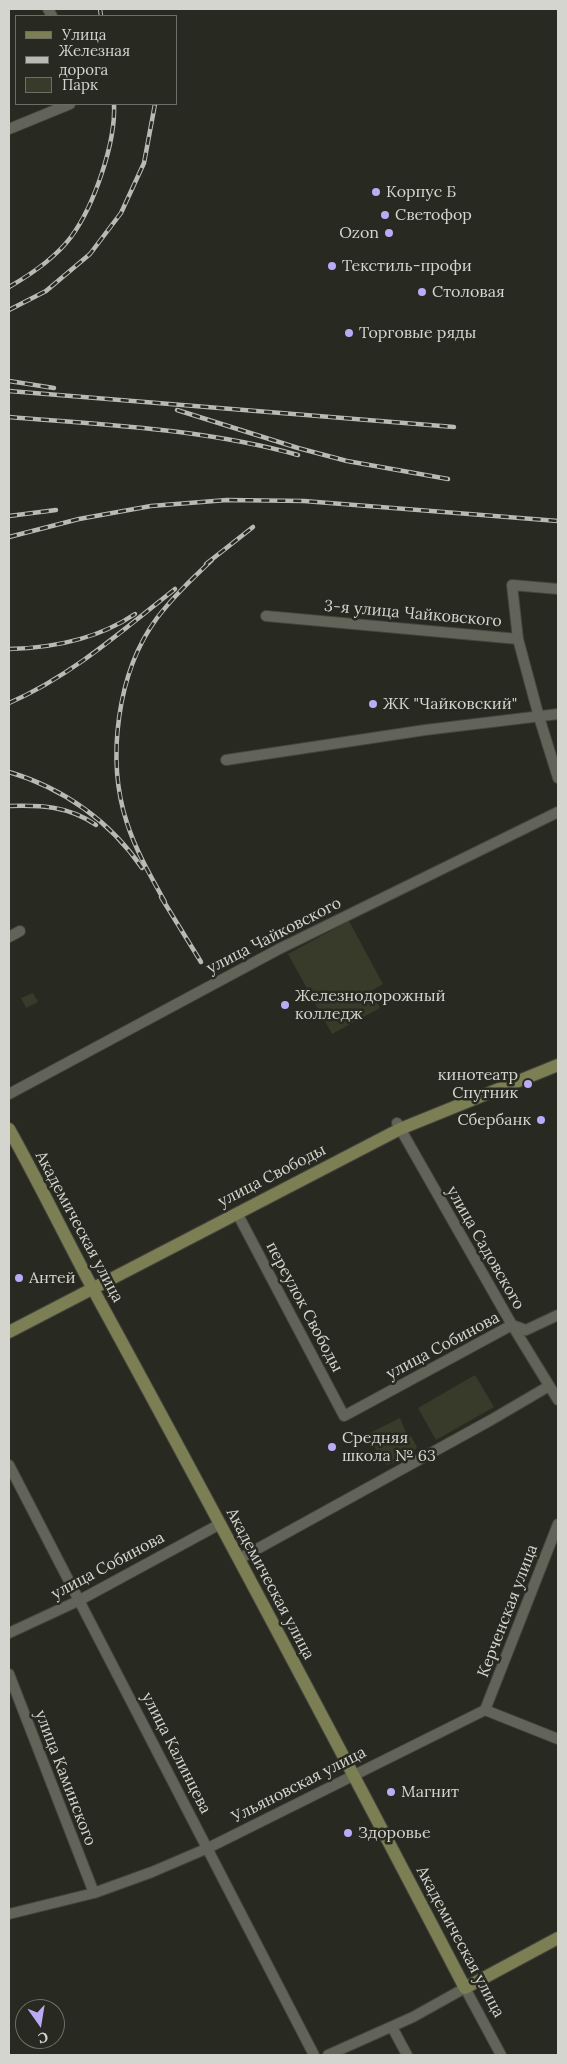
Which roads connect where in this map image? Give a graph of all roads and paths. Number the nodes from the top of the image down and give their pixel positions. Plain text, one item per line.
1 (68, 105) edge
2 (9, 129) edge
3 (558, 589) edge
4 (266, 616) dead end
5 (518, 639) junction
6 (558, 714) edge
7 (539, 717) junction
8 (226, 760) dead end
9 (558, 778) edge
10 (558, 812) edge
11 (20, 931) dead end
12 (9, 937) edge
13 (558, 1058) edge
14 (558, 1065) edge
15 (9, 1094) edge
16 (398, 1126) junction
17 (9, 1130) edge
18 (237, 1213) junction
19 (91, 1285) junction
20 (558, 1315) edge
21 (9, 1325) edge
22 (512, 1325) junction
23 (9, 1332) edge
24 (549, 1386) junction
25 (558, 1400) edge
26 (344, 1416) joint
27 (9, 1465) edge
28 (220, 1524) junction
29 (558, 1524) edge
30 (239, 1559) junction
31 (80, 1600) junction
32 (9, 1632) edge
33 (9, 1674) edge
34 (485, 1710) junction
35 (558, 1739) edge
36 (353, 1774) junction
37 (208, 1848) junction
38 (94, 1893) junction
39 (9, 1914) edge
40 (558, 1938) edge
41 (465, 1988) junction
42 (392, 2027) junction
43 (314, 2055) edge
44 (328, 2055) edge
45 (407, 2055) edge
46 (501, 2055) edge

1 - 2 street
3 - 5 street, 3-я улица Чайковского
4 - 5 street, 3-я улица Чайковского
5 - 7 street
6 - 7 street
7 - 8 street
7 - 9 street
10 - 15 street, улица Чайковского
11 - 12 street
13 - 16 main road, улица Свободы
14 - 16 main road, улица Свободы
16 - 18 main road, улица Свободы
16 - 19 main road, улица Свободы
16 - 22 street, улица Садовского
17 - 19 main road, Академическая улица
18 - 19 main road, улица Свободы
18 - 26 street, переулок Свободы
19 - 21 main road, улица Свободы
19 - 23 main road, улица Свободы
19 - 28 main road, Академическая улица
20 - 22 street, улица Собинова
22 - 24 street, улица Садовского
22 - 26 street, улица Собинова
24 - 25 street, улица Садовского
24 - 30 street
27 - 31 street, улица Калинцева
28 - 30 main road, Академическая улица
28 - 31 street, улица Собинова
29 - 34 street, Керченская улица
30 - 36 main road, Академическая улица
31 - 32 street, улица Собинова
31 - 37 street, улица Калинцева
33 - 38 street, улица Каминского
34 - 35 street
34 - 36 street, Ульяновская улица
36 - 37 street, Ульяновская улица
36 - 41 main road, Академическая улица
37 - 38 street, Ульяновская улица
37 - 43 street, улица Калинцева
38 - 39 street, Ульяновская улица
40 - 41 main road
41 - 42 street
41 - 46 street, Академическая улица
42 - 44 street
42 - 45 street

